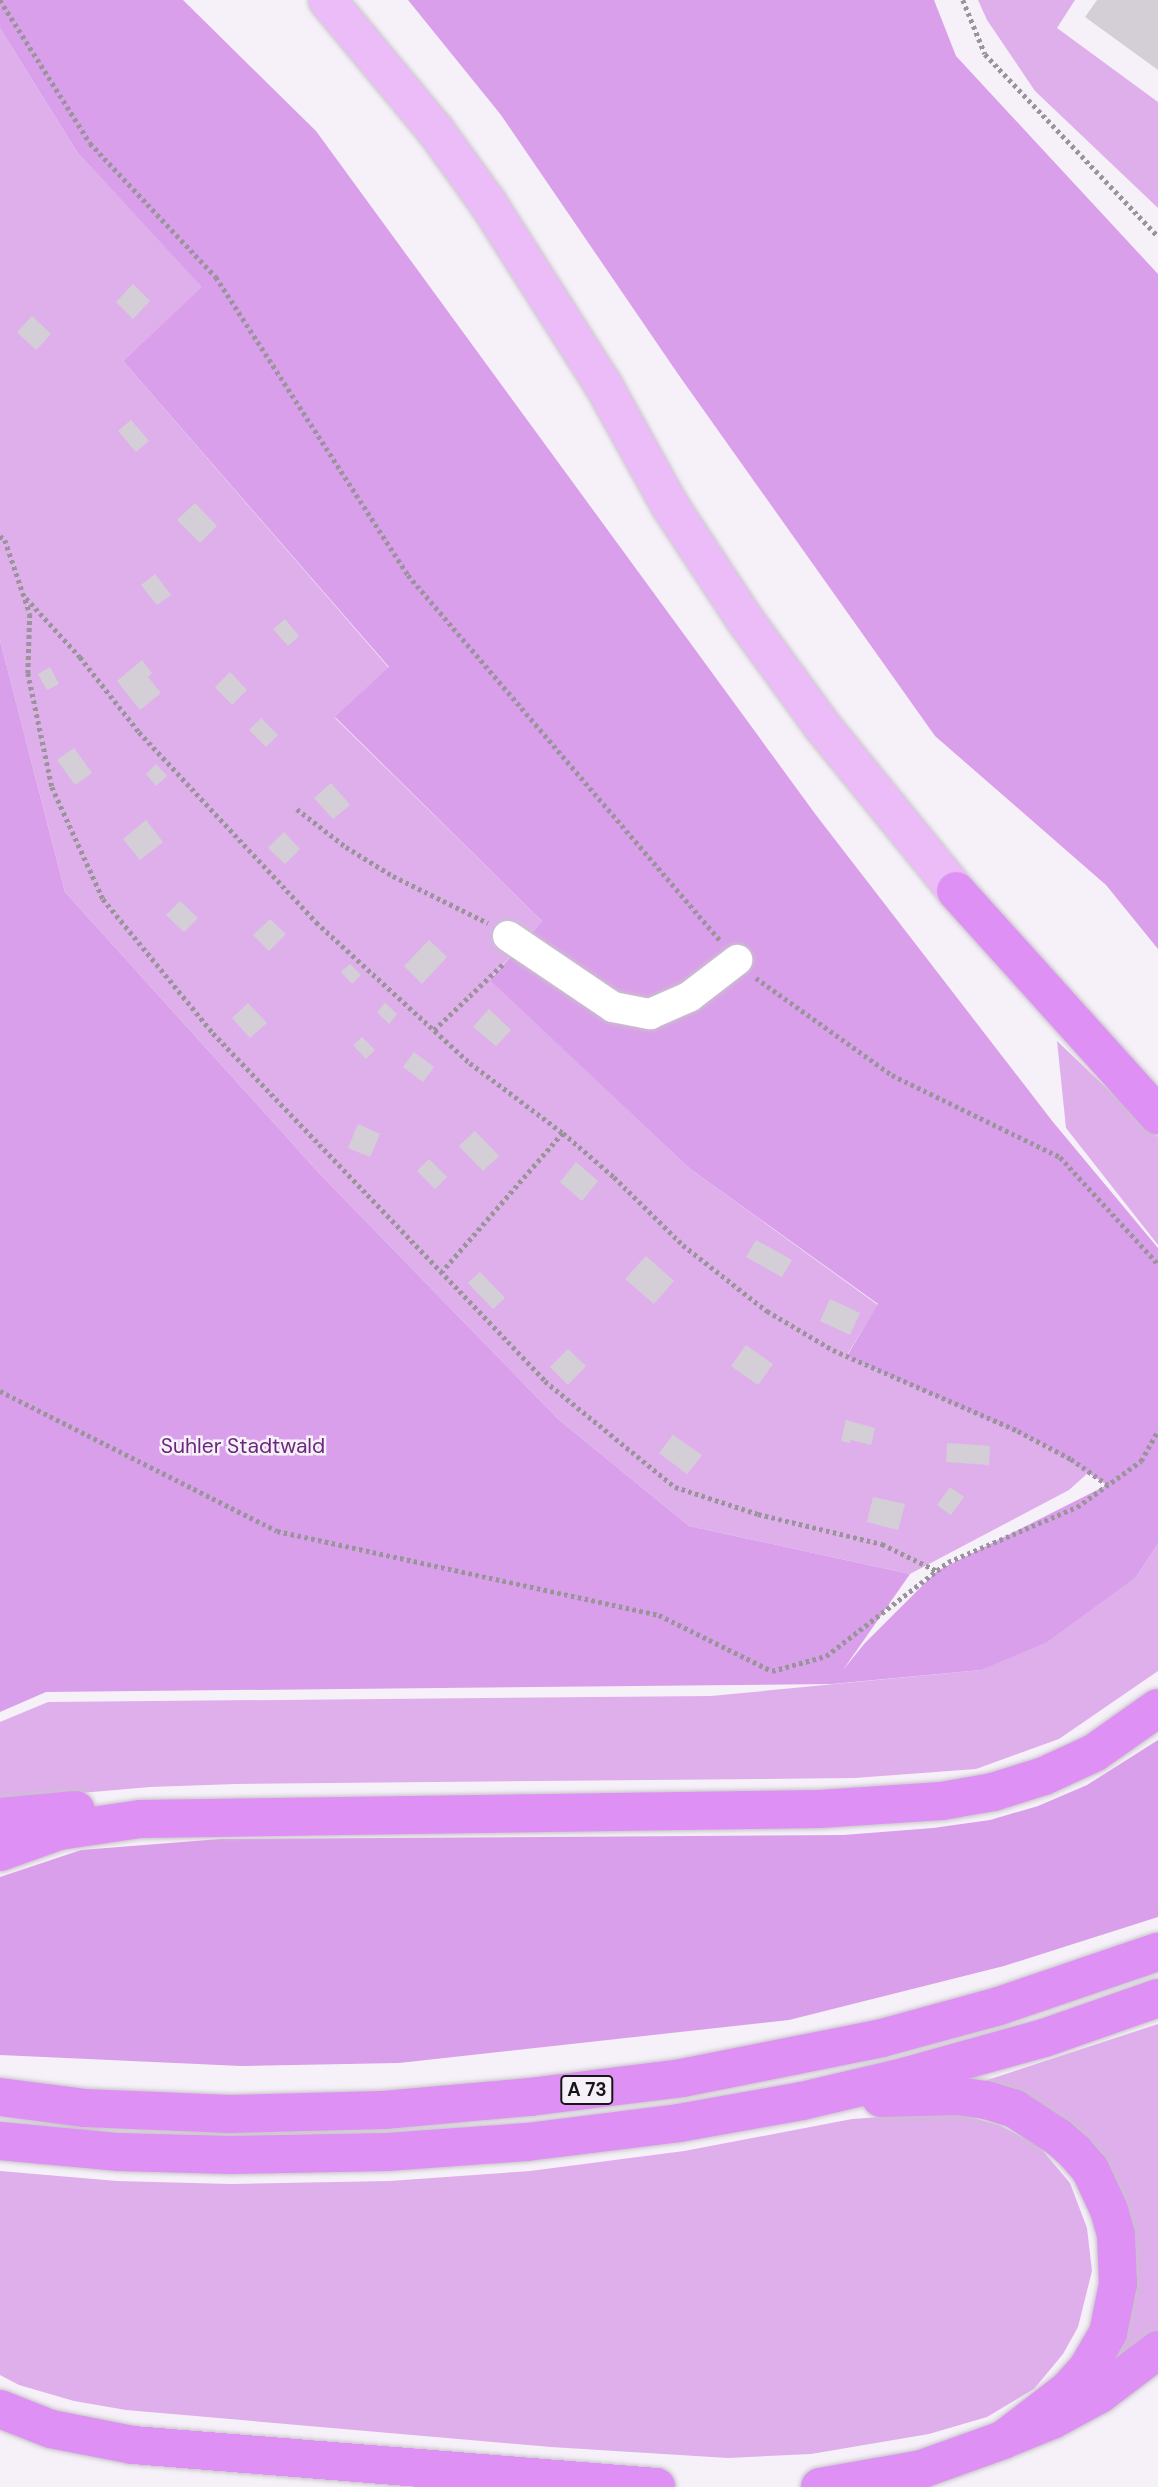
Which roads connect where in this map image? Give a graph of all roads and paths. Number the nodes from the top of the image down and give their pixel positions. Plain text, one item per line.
1 (0, 0) edge
2 (327, 0) edge
3 (962, 0) edge
4 (1158, 236) edge
5 (0, 536) edge
6 (24, 596) junction
7 (297, 809) dead end
8 (956, 891) joint
9 (515, 941) junction
10 (737, 960) junction
11 (434, 1030) junction
12 (1158, 1115) edge
13 (563, 1133) junction
14 (1158, 1264) edge
15 (442, 1272) junction
16 (0, 1391) edge
17 (1158, 1430) edge
18 (1108, 1485) junction
19 (937, 1572) junction
20 (1158, 1708) edge
21 (215, 1815) junction
22 (0, 1817) edge
23 (0, 1852) edge
24 (1158, 1952) edge
25 (1158, 1998) edge
26 (0, 2097) edge
27 (802, 2101) junction
28 (0, 2141) edge
29 (1158, 2350) edge
30 (0, 2409) edge
31 (1003, 2440) junction
32 (656, 2487) edge
33 (820, 2487) edge

1 - 10 path
2 - 8 main road
3 - 4 path
5 - 6 path
6 - 11 path
6 - 15 path
7 - 9 path
8 - 12 highway
9 - 10 lane
9 - 11 path
10 - 14 path
11 - 13 path
13 - 15 path
13 - 18 path
15 - 19 path
16 - 19 path
17 - 18 path
18 - 19 path
20 - 21 highway
21 - 22 highway
21 - 23 highway
24 - 26 highway, A 73
25 - 27 highway, A 73
27 - 28 highway, A 73
27 - 31 highway
29 - 31 highway
30 - 32 highway
31 - 33 highway

